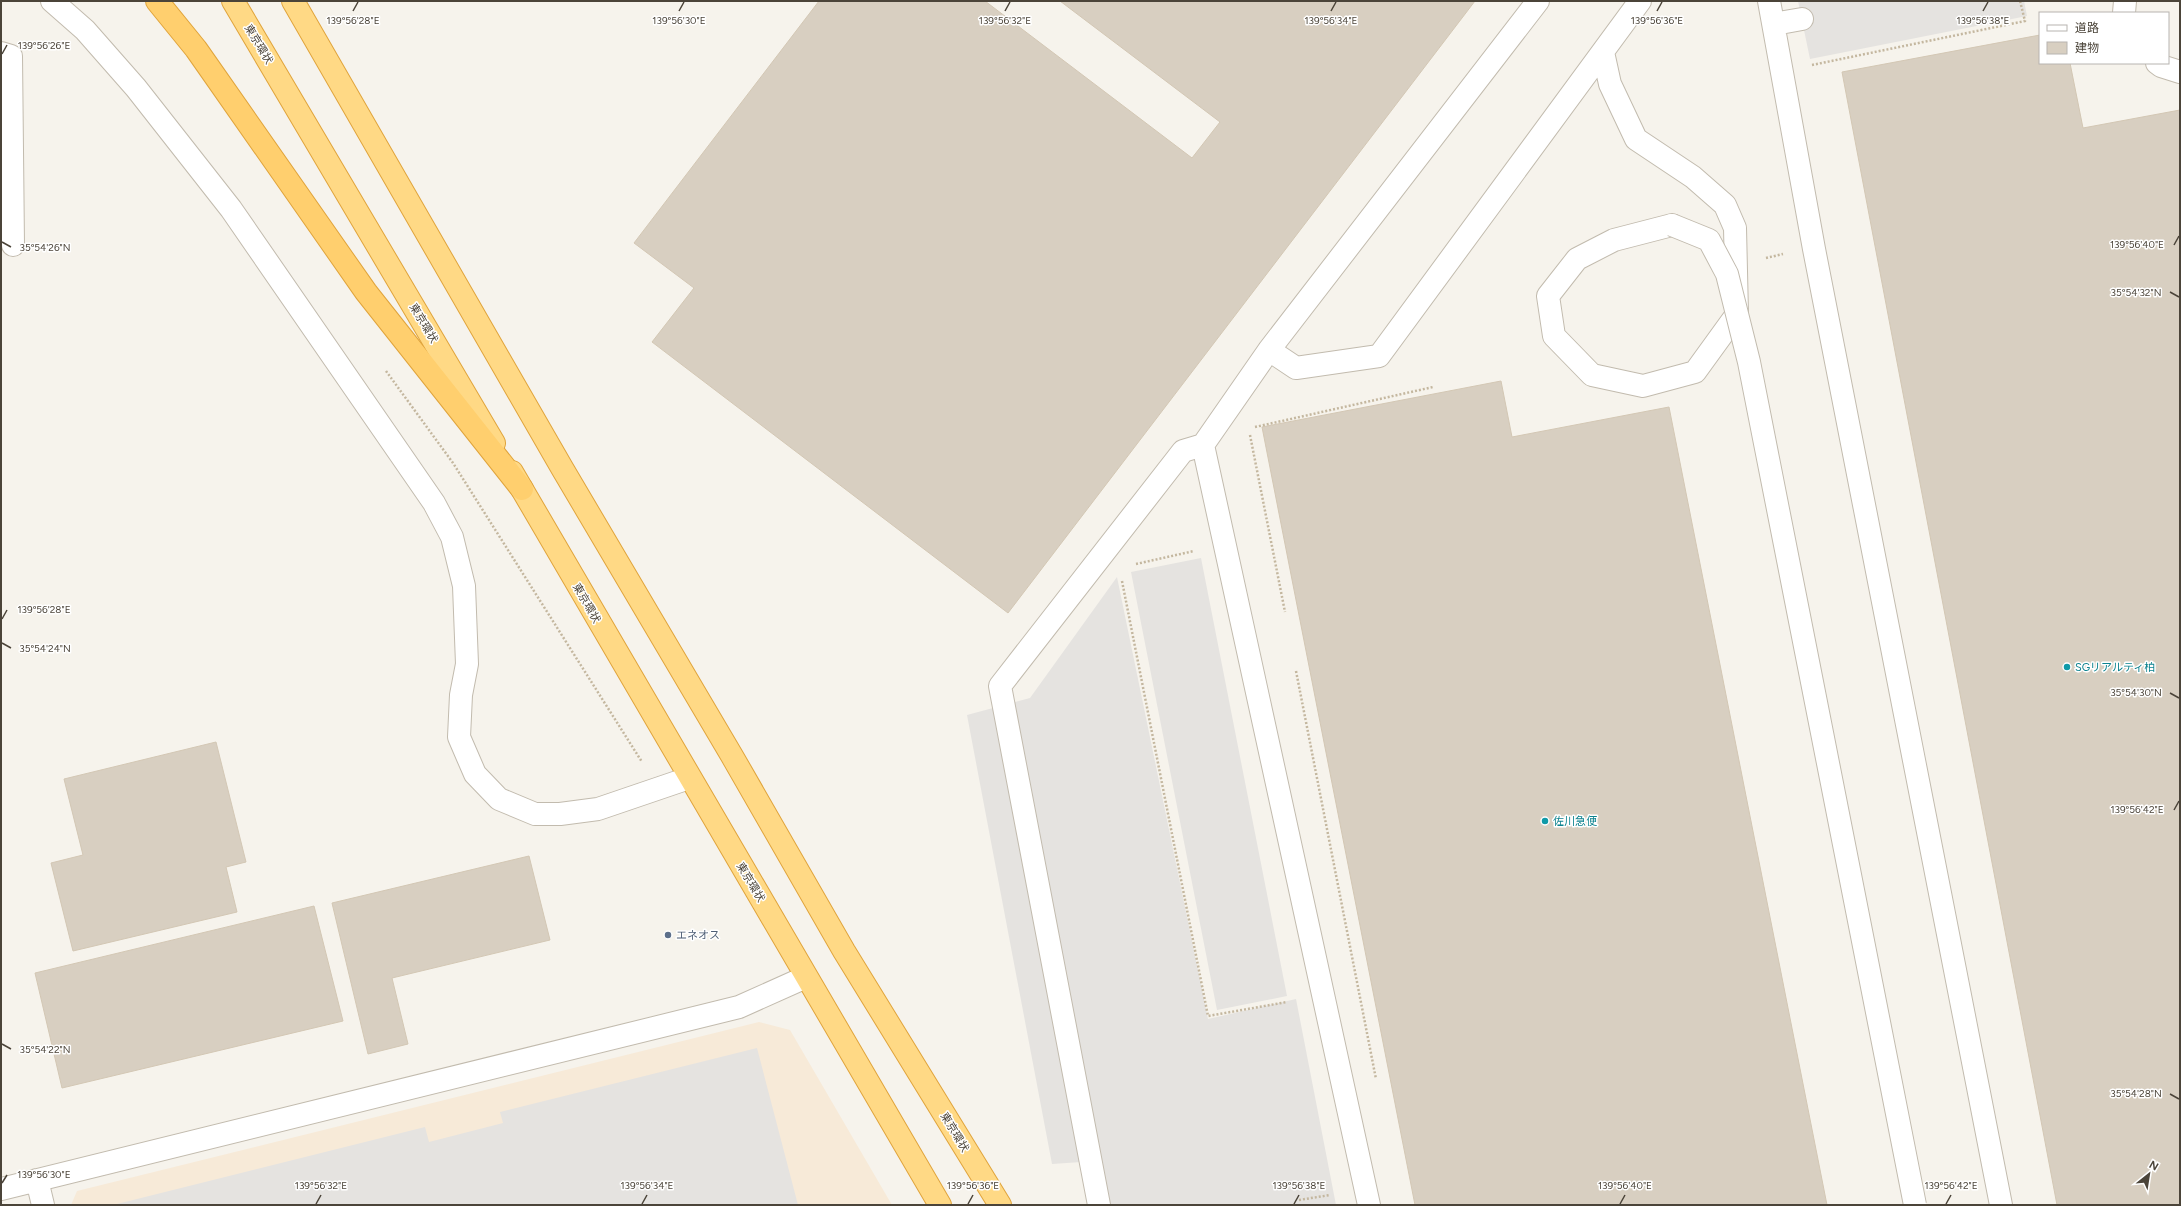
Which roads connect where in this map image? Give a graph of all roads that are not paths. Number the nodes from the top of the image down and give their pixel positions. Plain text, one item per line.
1 (52, 1) edge
2 (157, 1) edge
3 (233, 1) edge
4 (293, 1) edge
5 (1538, 1) edge
6 (1640, 1) edge
7 (1770, 1) edge
8 (2125, 1) edge
9 (2124, 12) edge
10 (1802, 19) dead end
11 (1774, 24) junction
12 (1602, 52) junction
13 (1, 53) edge
14 (2158, 64) edge
15 (2180, 72) edge
16 (13, 245) dead end
17 (1269, 350) junction
18 (1203, 445) junction
19 (522, 489) junction
20 (689, 778) junction
21 (806, 977) junction
22 (37, 1180) junction
23 (1, 1189) edge
24 (43, 1205) edge
25 (940, 1205) edge
26 (1000, 1205) edge
27 (1099, 1205) edge
28 (1369, 1205) edge
29 (1914, 1205) edge
30 (2001, 1205) edge

1 - 20 street
2 - 19 highway
3 - 19 highway, 東京環状
4 - 26 highway, 東京環状
5 - 17 street
6 - 12 street
7 - 11 street
8 - 9 street
10 - 11 street
11 - 30 street
12 - 17 street
12 - 29 street, bridge
13 - 16 street
14 - 15 street
17 - 18 street
18 - 27 street
18 - 28 street
19 - 20 highway, 東京環状
20 - 21 highway, 東京環状
21 - 22 street
21 - 25 highway, 東京環状
22 - 23 street
22 - 24 street

